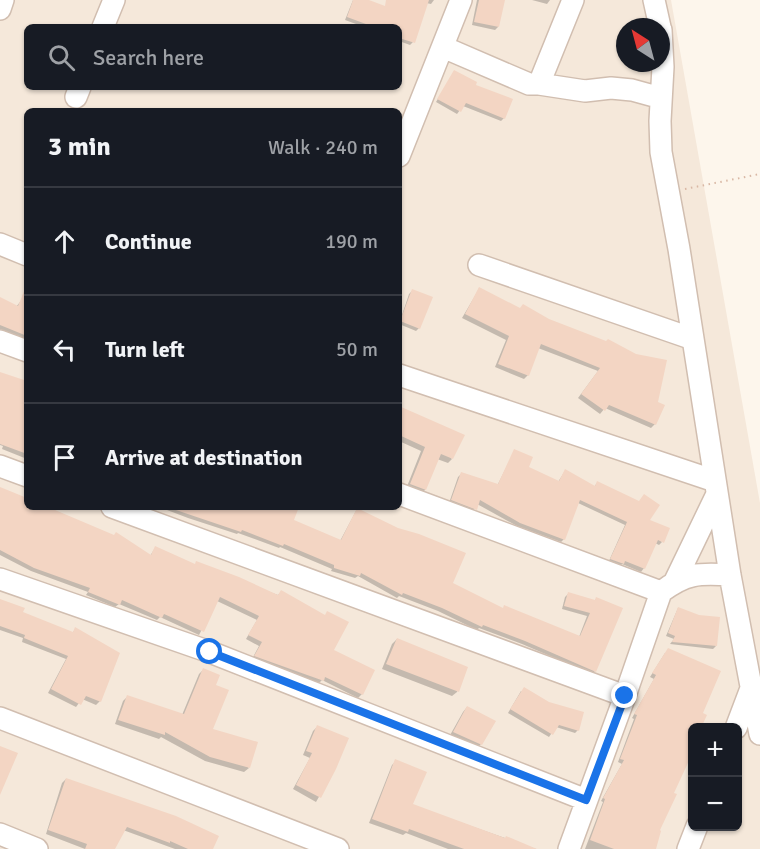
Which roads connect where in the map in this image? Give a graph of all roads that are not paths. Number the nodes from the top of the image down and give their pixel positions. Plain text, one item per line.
1 (3, 0) edge
2 (114, 0) edge
3 (461, 0) edge
4 (573, 0) edge
5 (654, 0) edge
6 (0, 9) edge
7 (658, 18) edge
8 (104, 24) edge
9 (443, 46) junction
10 (663, 72) edge
11 (539, 84) junction
12 (661, 98) junction
13 (402, 148) edge
14 (0, 244) edge
15 (24, 254) edge
16 (479, 265) dead end
17 (693, 339) junction
18 (0, 341) edge
19 (24, 350) edge
20 (402, 376) edge
21 (0, 466) edge
22 (24, 475) edge
23 (716, 488) junction
24 (402, 495) edge
25 (120, 510) edge
26 (729, 575) junction
27 (0, 579) edge
28 (668, 586) junction
29 (750, 691) junction
30 (625, 696) junction
31 (0, 718) edge
32 (738, 723) edge
33 (760, 734) edge
34 (586, 800) junction
35 (695, 831) edge
36 (0, 834) edge
37 (37, 849) edge
38 (338, 849) edge
39 (568, 849) edge
40 (688, 849) edge

1 - 6 street
2 - 8 street
3 - 9 street
4 - 11 street
5 - 7 street
9 - 11 street
9 - 13 street
10 - 12 street
11 - 12 street
12 - 17 street
14 - 15 street
16 - 17 street
17 - 23 street
18 - 19 street
20 - 23 street
21 - 22 street
23 - 26 street
23 - 28 street
24 - 28 street
25 - 30 street
26 - 28 street
26 - 29 street
27 - 34 street
28 - 30 street
29 - 32 street
29 - 33 street
30 - 34 street
31 - 38 street
34 - 39 street
35 - 40 street
36 - 37 street

